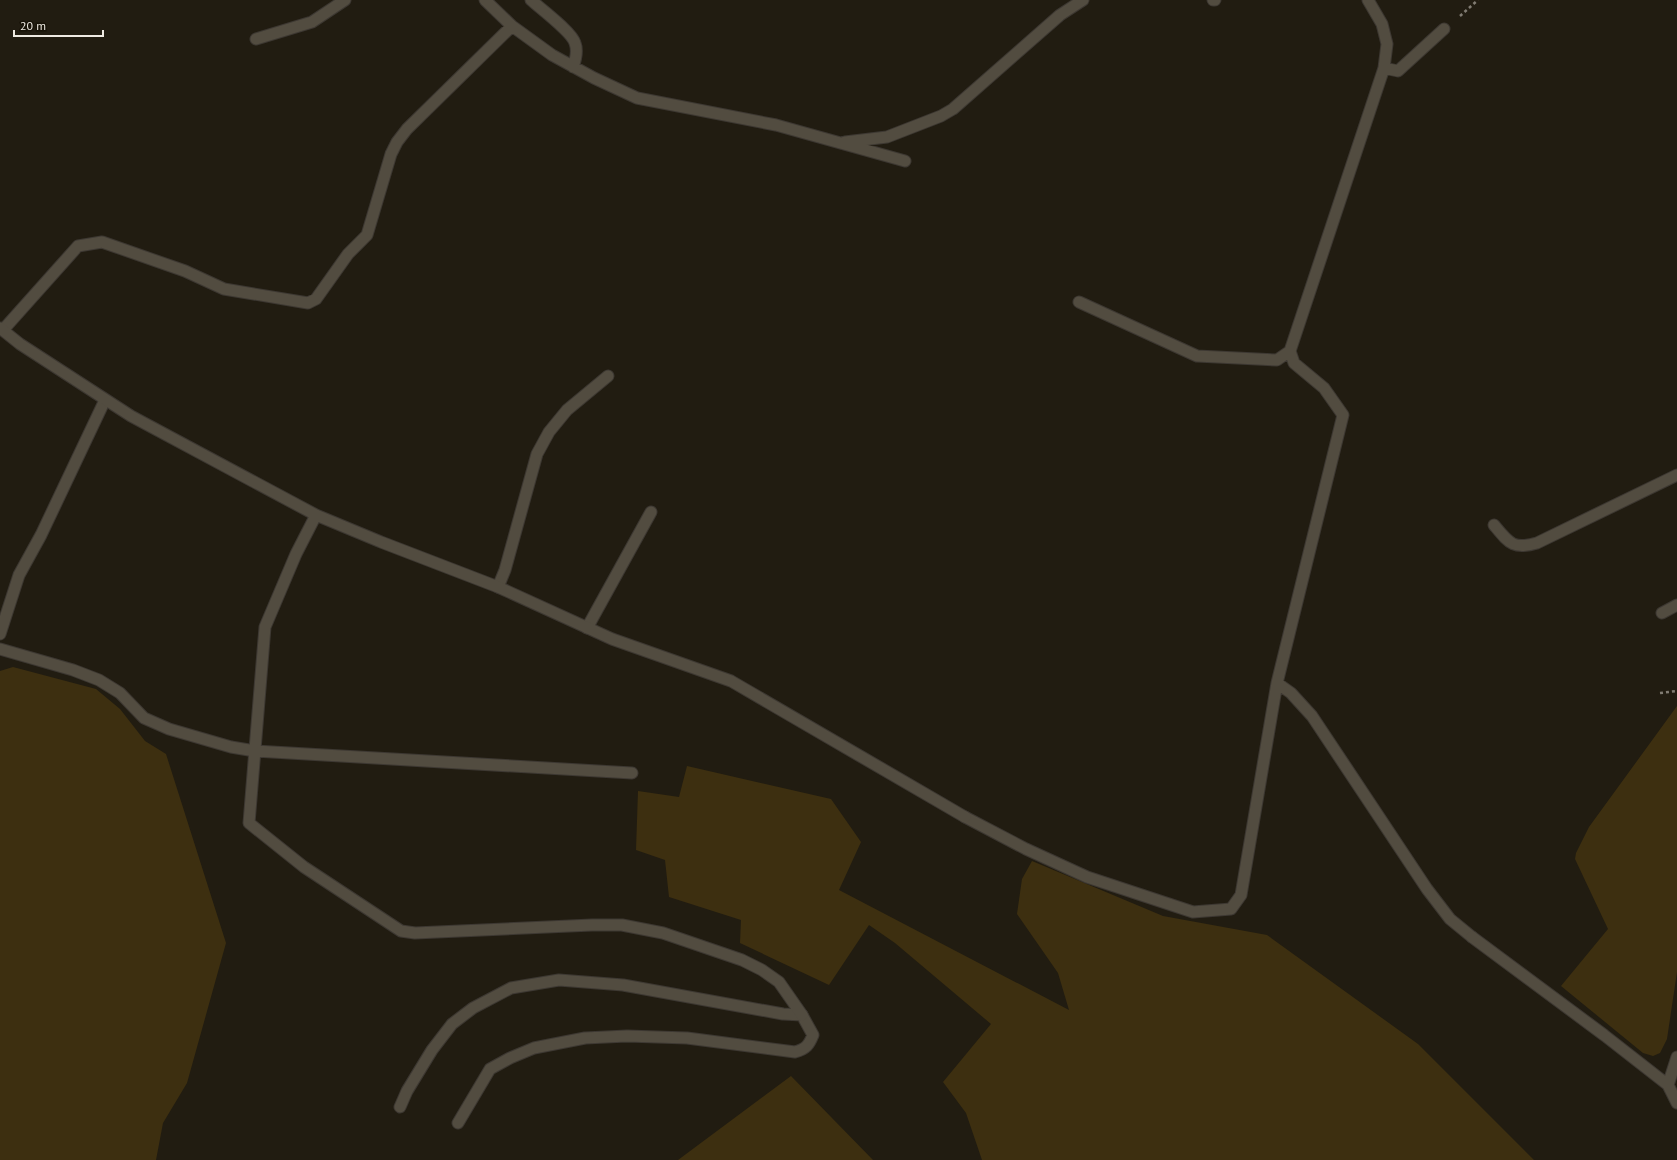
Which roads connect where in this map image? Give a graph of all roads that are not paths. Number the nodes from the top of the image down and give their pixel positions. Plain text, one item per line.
1 (345, 0) edge
2 (485, 0) edge
3 (530, 0) edge
4 (1084, 0) edge
5 (1368, 0) edge
6 (512, 26) junction
7 (1444, 29) dead end
8 (256, 39) dead end
9 (573, 67) junction
10 (1384, 68) junction
11 (841, 143) junction
12 (905, 161) dead end
13 (1079, 302) dead end
14 (1, 329) edge
15 (1290, 352) junction
16 (608, 376) dead end
17 (105, 400) junction
18 (1677, 475) edge
19 (651, 512) dead end
20 (316, 515) junction
21 (1494, 525) dead end
22 (498, 587) junction
23 (1677, 605) edge
24 (1662, 613) dead end
25 (587, 628) junction
26 (0, 634) edge
27 (0, 648) edge
28 (1277, 683) junction
29 (255, 751) junction
30 (632, 774) dead end
31 (802, 1015) junction
32 (1677, 1057) edge
33 (1668, 1085) junction
34 (1677, 1103) edge
35 (400, 1107) dead end
36 (458, 1123) dead end

1 - 8 street
2 - 6 street
3 - 9 street
4 - 11 street
5 - 10 street
6 - 9 street
6 - 14 street
7 - 10 street
9 - 11 street
10 - 15 street
11 - 12 street
13 - 15 street
14 - 17 street
15 - 28 street
16 - 22 street
17 - 20 street
17 - 26 street
18 - 21 street
19 - 25 street
20 - 22 street
20 - 29 street
22 - 25 street
23 - 24 street
25 - 28 street
27 - 29 street
28 - 33 street
29 - 30 street
29 - 31 street
31 - 35 street
31 - 36 street
32 - 33 street
33 - 34 street

